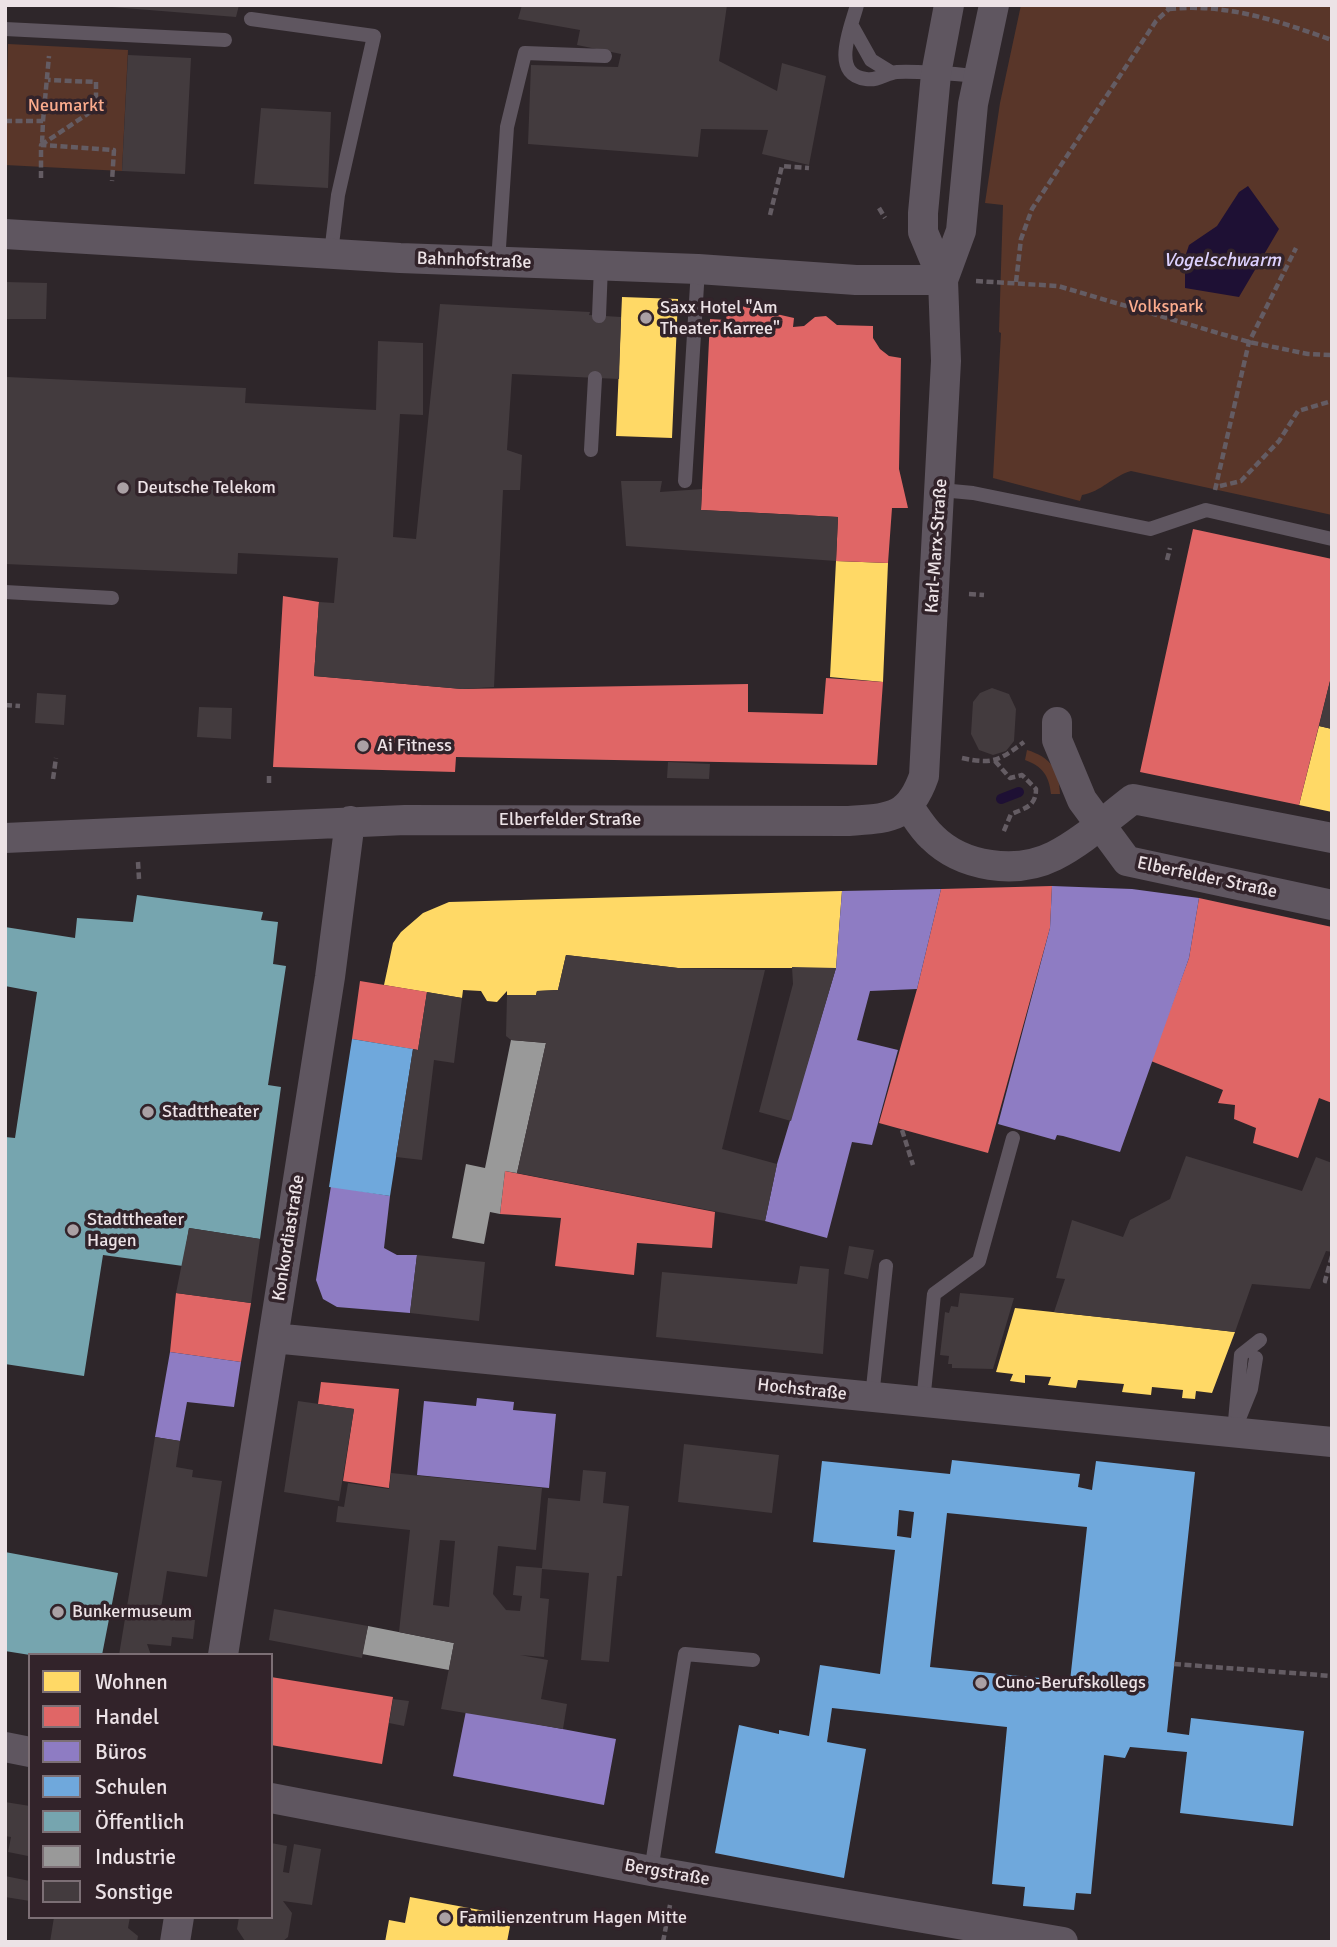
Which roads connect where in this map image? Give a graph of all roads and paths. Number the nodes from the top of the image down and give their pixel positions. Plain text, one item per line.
1 (857, 5) edge
2 (949, 5) edge
3 (994, 5) edge
4 (1168, 7) edge
5 (251, 19) dead end
6 (852, 26) junction
7 (5, 29) edge
8 (226, 40) dead end
9 (1332, 40) edge
10 (50, 43) dead end
11 (605, 56) dead end
12 (892, 72) junction
13 (936, 74) junction
14 (978, 76) junction
15 (48, 80) junction
16 (5, 121) edge
17 (43, 121) junction
18 (41, 145) junction
19 (808, 168) dead end
20 (41, 178) dead end
21 (112, 181) dead end
22 (879, 208) dead end
23 (770, 215) dead end
24 (884, 218) dead end
25 (5, 234) edge
26 (1296, 248) dead end
27 (331, 253) junction
28 (498, 262) junction
29 (601, 266) junction
30 (698, 269) junction
31 (943, 280) junction
32 (1016, 282) junction
33 (598, 316) dead end
34 (1249, 342) junction
35 (1332, 355) edge
36 (595, 378) dead end
37 (1332, 401) edge
38 (591, 450) dead end
39 (685, 481) dead end
40 (1216, 488) junction
41 (941, 490) junction
42 (1206, 510) junction
43 (1332, 539) edge
44 (5, 592) edge
45 (969, 594) dead end
46 (984, 595) dead end
47 (112, 598) dead end
48 (5, 705) edge
49 (20, 706) dead end
50 (1057, 731) joint
51 (56, 758) dead end
52 (962, 758) dead end
53 (995, 761) junction
54 (269, 774) dead end
55 (54, 779) dead end
56 (269, 783) dead end
57 (1036, 799) junction
58 (1047, 801) dead end
59 (909, 807) junction
60 (350, 821) junction
61 (1100, 825) junction
62 (5, 838) edge
63 (1332, 838) edge
64 (999, 865) junction
65 (1332, 905) edge
66 (902, 1130) dead end
67 (1013, 1138) dead end
68 (913, 1164) dead end
69 (1332, 1256) edge
70 (886, 1266) dead end
71 (1332, 1282) edge
72 (273, 1338) junction
73 (1260, 1340) dead end
74 (1256, 1358) dead end
75 (872, 1397) junction
76 (923, 1402) junction
77 (1234, 1432) junction
78 (1332, 1441) edge
79 (223, 1653) edge
80 (753, 1660) dead end
81 (1174, 1664) dead end
82 (1332, 1676) edge
83 (5, 1747) edge
84 (28, 1752) edge
85 (273, 1798) edge
86 (651, 1871) junction
87 (179, 1919) edge
88 (175, 1942) edge
89 (1063, 1942) edge

1 - 6 lane
2 - 13 street, Karl-Marx-Straße
3 - 14 street, Karl-Marx-Straße
4 - 9 path
4 - 32 path
5 - 27 lane
6 - 12 lane
6 - 12 lane
7 - 8 lane
10 - 15 path
11 - 28 lane
12 - 13 lane
13 - 14 lane
13 - 31 street, Karl-Marx-Straße
14 - 31 street, Karl-Marx-Straße
15 - 17 path
15 - 18 path
16 - 17 path
17 - 18 path
18 - 20 path
18 - 21 path
19 - 23 path
22 - 24 path
25 - 27 street, Bahnhofstraße
26 - 34 path
27 - 28 street, Bahnhofstraße
28 - 29 street, Bahnhofstraße
29 - 30 street, Bahnhofstraße
29 - 33 lane
30 - 31 street, Bahnhofstraße
30 - 39 lane
31 - 32 path
31 - 41 street, Karl-Marx-Straße
32 - 34 path
34 - 35 path
34 - 40 path
36 - 38 lane
37 - 40 path
40 - 42 path
41 - 42 lane
41 - 59 street, Karl-Marx-Straße
42 - 43 lane
44 - 47 lane
45 - 46 path
48 - 49 path
50 - 53 path
50 - 61 street, Elberfelder Straße
51 - 55 path
52 - 53 path
53 - 57 path
54 - 56 path
57 - 58 path
57 - 64 path
59 - 60 street, Elberfelder Straße
59 - 64 street
60 - 62 street, Elberfelder Straße
60 - 72 street, Konkordiastraße
61 - 63 street
61 - 64 street
61 - 65 street, Elberfelder Straße
66 - 68 path
67 - 76 lane
69 - 71 path
70 - 75 lane
72 - 75 street, Hochstraße
72 - 79 street, Konkordiastraße
73 - 77 lane
74 - 77 lane
75 - 76 street, Hochstraße
76 - 77 street, Hochstraße
77 - 78 street, Hochstraße
80 - 86 lane
81 - 82 path
83 - 84 street
85 - 86 street, Bergstraße
86 - 89 street, Bergstraße
87 - 88 street

